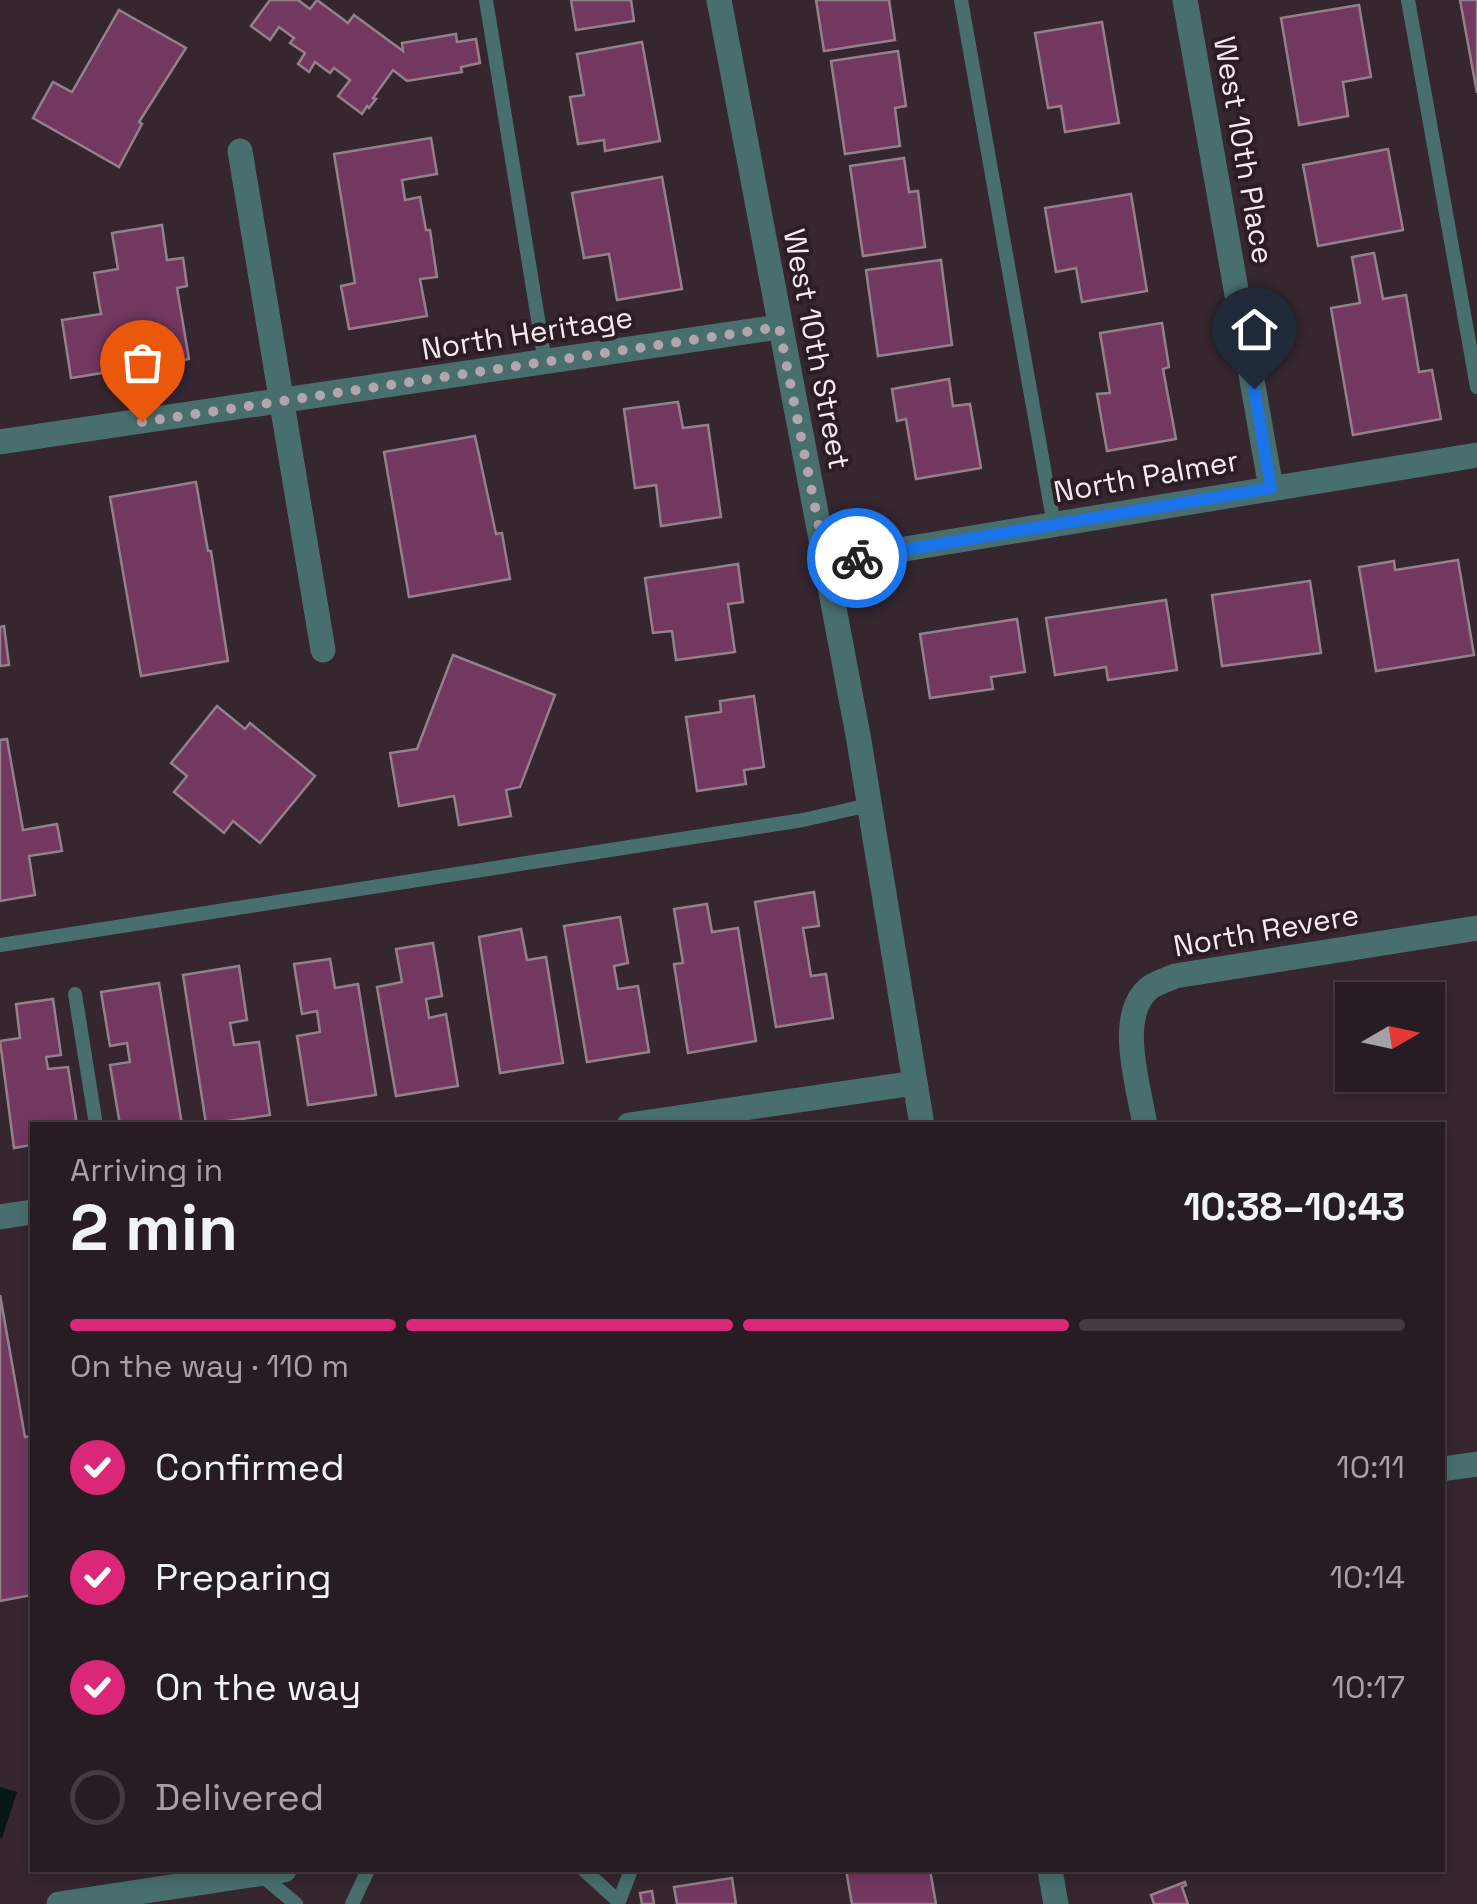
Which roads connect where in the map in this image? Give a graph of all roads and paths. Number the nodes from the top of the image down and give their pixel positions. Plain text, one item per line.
1 (486, 0) edge
2 (719, 0) edge
3 (961, 0) edge
4 (1185, 0) edge
5 (1408, 0) edge
6 (240, 150) dead end
7 (779, 327) junction
8 (545, 362) junction
9 (1477, 387) edge
10 (284, 402) junction
11 (0, 442) edge
12 (1477, 455) edge
13 (1271, 488) junction
14 (1054, 524) junction
15 (826, 562) junction
16 (323, 650) dead end
17 (869, 805) junction
18 (1477, 928) edge
19 (0, 946) edge
20 (75, 994) dead end
21 (915, 1083) junction
22 (739, 1117) edge
23 (96, 1122) edge
24 (670, 1122) edge
25 (922, 1122) edge
26 (1145, 1122) edge
27 (30, 1212) edge
28 (0, 1217) edge
29 (1477, 1464) edge
30 (1445, 1469) edge
31 (367, 1872) edge
32 (586, 1872) edge
33 (630, 1872) edge
34 (1050, 1872) edge
35 (252, 1873) edge
36 (618, 1902) edge
37 (65, 1904) edge
38 (296, 1904) edge
39 (352, 1904) edge
40 (1056, 1904) edge

1 - 8 lane
2 - 7 street, West 10th Street
3 - 14 lane
4 - 13 street, West 10th Place
5 - 9 lane
6 - 10 street
7 - 8 street, North Heritage
7 - 15 street, West 10th Street
8 - 10 street, North Heritage
10 - 11 street, North Heritage
10 - 16 street
12 - 13 street, North Palmer
13 - 14 street, North Palmer
14 - 15 street, North Palmer
15 - 17 street, West 10th Street
17 - 19 lane
17 - 21 street, West 10th Street
18 - 26 street, North Revere
20 - 23 lane
21 - 22 street
21 - 25 street, West 10th Street
22 - 24 street
27 - 28 street
29 - 30 street
31 - 39 lane
32 - 36 lane
33 - 36 lane
34 - 40 street
35 - 37 street
35 - 38 lane

